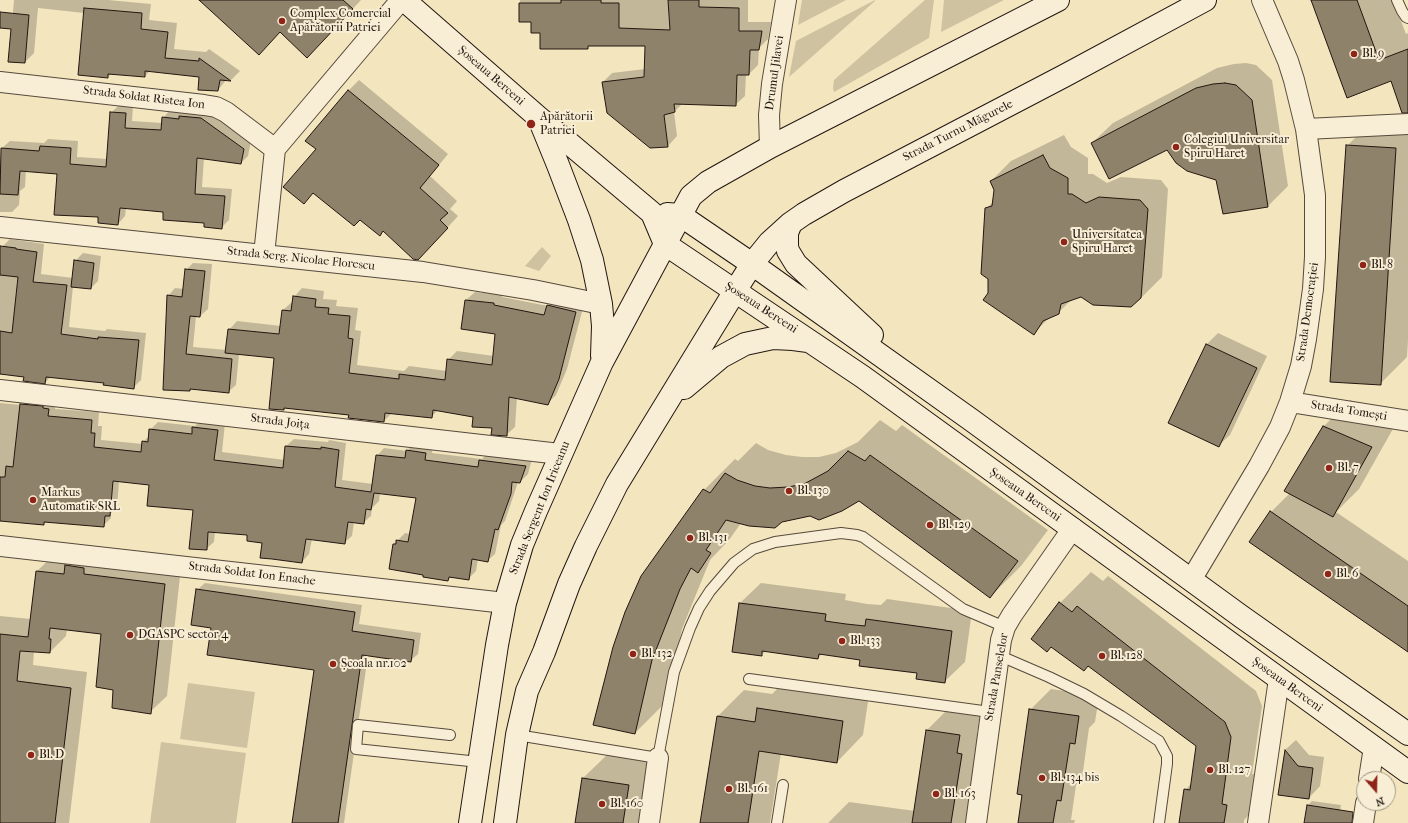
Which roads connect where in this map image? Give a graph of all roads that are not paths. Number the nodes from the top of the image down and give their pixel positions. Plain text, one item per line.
1 (402, 0) edge
2 (786, 0) edge
3 (1058, 0) edge
4 (1205, 0) edge
5 (1262, 0) edge
6 (1397, 0) edge
7 (1408, 18) edge
8 (0, 82) edge
9 (538, 117) junction
10 (1408, 124) edge
11 (1306, 128) junction
12 (770, 147) junction
13 (275, 149) junction
14 (652, 213) junction
15 (680, 215) junction
16 (791, 223) junction
17 (0, 227) edge
18 (674, 250) junction
19 (264, 254) junction
20 (752, 264) junction
21 (718, 268) junction
22 (735, 291) junction
23 (601, 304) junction
24 (811, 342) junction
25 (602, 362) junction
26 (899, 368) junction
27 (0, 390) edge
28 (1290, 402) junction
29 (667, 403) junction
30 (1408, 421) edge
31 (560, 454) junction
32 (1090, 506) junction
33 (1073, 528) junction
34 (0, 546) edge
35 (1191, 580) junction
36 (505, 603) junction
37 (1005, 627) junction
38 (998, 655) junction
39 (749, 679) dead end
40 (1279, 679) junction
41 (990, 712) junction
42 (1408, 734) edge
43 (450, 735) dead end
44 (517, 735) junction
45 (1374, 747) junction
46 (658, 758) junction
47 (479, 762) junction
48 (1370, 771) edge
49 (1408, 772) edge
50 (783, 785) dead end
51 (1365, 811) edge
52 (470, 823) edge
53 (505, 823) edge
54 (649, 823) edge
55 (777, 823) edge
56 (976, 823) edge
57 (1159, 823) edge
58 (1258, 823) edge
59 (1363, 823) edge

1 - 9 main road, Șoseaua Berceni
1 - 13 street
2 - 12 street, Drumul Jilavei
3 - 12 main road
4 - 16 main road, Strada Turnu Măgurele
5 - 11 street, Strada Democrației
6 - 7 lane
8 - 13 street, Strada Soldat Ristea Ion
9 - 14 main road, Șoseaua Berceni
9 - 23 main road
10 - 11 street
11 - 28 street, Strada Democrației
12 - 15 main road
13 - 19 street
14 - 15 main road
14 - 18 main road, Șoseaua Berceni
15 - 18 main road, Strada Sergent Ion Iriceanu
15 - 20 main road
15 - 21 main road
16 - 20 main road, Strada Turnu Măgurele
16 - 26 main road
17 - 19 street, Strada Serg. Nicolae Florescu
18 - 21 main road
18 - 22 main road, Șoseaua Berceni
18 - 25 main road, Strada Sergent Ion Iriceanu
19 - 23 street, Strada Serg. Nicolae Florescu
20 - 21 main road
20 - 22 main road, Strada Turnu Măgurele
20 - 26 main road
21 - 22 main road
22 - 24 main road, Șoseaua Berceni
22 - 29 main road
23 - 25 main road
24 - 29 main road
24 - 33 main road, Șoseaua Berceni
25 - 31 main road, Strada Sergent Ion Iriceanu
26 - 32 main road
27 - 31 street, Strada Joița
28 - 30 street, Strada Tomești
28 - 35 street, Strada Democrației
29 - 44 main road
31 - 36 main road, Strada Sergent Ion Iriceanu
32 - 33 main road
32 - 35 main road
33 - 37 street, Strada Panselelor
33 - 40 main road, Șoseaua Berceni
34 - 36 street, Strada Soldat Ion Enache
35 - 42 main road
36 - 47 main road, Strada Sergent Ion Iriceanu
37 - 38 street, Strada Panselelor
37 - 46 lane
38 - 41 street, Strada Panselelor
38 - 57 lane
39 - 41 lane
40 - 45 main road, Șoseaua Berceni
40 - 58 street
41 - 56 street, Strada Panselelor
43 - 47 lane
44 - 46 lane
44 - 53 main road
45 - 48 street
45 - 49 main road, Șoseaua Berceni
46 - 54 street
47 - 52 main road, Strada Sergent Ion Iriceanu
50 - 55 lane
51 - 59 street

